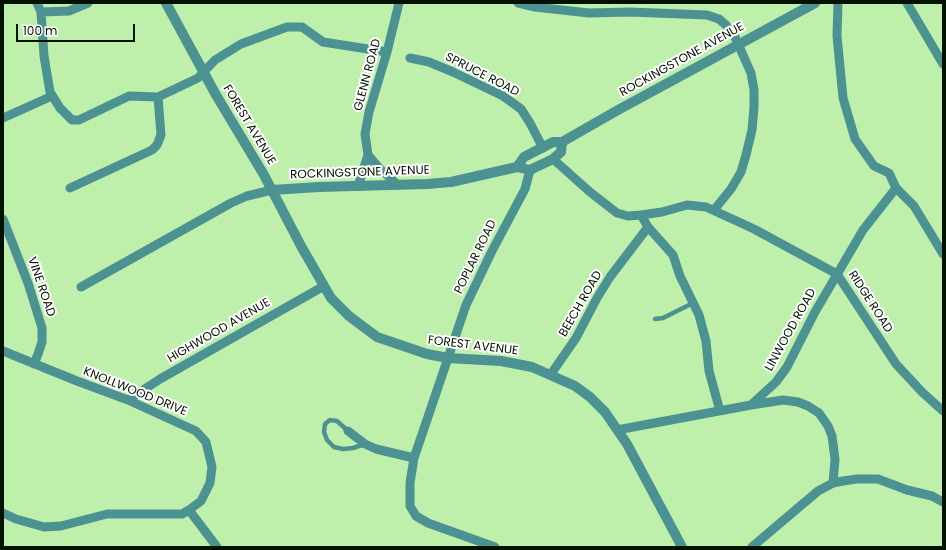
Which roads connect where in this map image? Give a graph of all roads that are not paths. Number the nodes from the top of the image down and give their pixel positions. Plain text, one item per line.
1 (37, 3) edge
2 (88, 3) edge
3 (166, 3) edge
4 (399, 3) edge
5 (518, 3) edge
6 (815, 3) edge
7 (838, 3) edge
8 (907, 3) edge
9 (631, 8) edge
10 (42, 12) junction
11 (738, 44) junction
12 (387, 52) junction
13 (410, 58) dead end
14 (943, 64) edge
15 (204, 72) junction
16 (52, 96) junction
17 (158, 97) junction
18 (3, 118) edge
19 (562, 142) junction
20 (543, 148) junction
21 (368, 155) junction
22 (553, 159) junction
23 (517, 167) junction
24 (530, 170) junction
25 (398, 185) junction
26 (358, 186) junction
27 (70, 188) dead end
28 (896, 188) junction
29 (272, 190) junction
30 (714, 210) junction
31 (642, 215) junction
32 (3, 219) edge
33 (648, 228) junction
34 (943, 254) edge
35 (837, 274) junction
36 (324, 286) junction
37 (81, 287) dead end
38 (693, 303) junction
39 (655, 319) dead end
40 (3, 351) edge
41 (448, 358) junction
42 (34, 364) junction
43 (551, 374) junction
44 (128, 400) junction
45 (751, 405) junction
46 (720, 411) junction
47 (943, 411) edge
48 (617, 430) junction
49 (348, 431) joint
50 (364, 444) junction
51 (414, 458) junction
52 (833, 483) junction
53 (943, 502) edge
54 (189, 510) junction
55 (3, 513) edge
56 (217, 547) edge
57 (495, 547) edge
58 (682, 547) edge
59 (752, 547) edge

1 - 10 street
2 - 10 street
3 - 15 street, FOREST AVENUE
4 - 12 street, GLENN ROAD
5 - 9 street
6 - 11 street, ROCKINGSTONE AVENUE
7 - 28 street
8 - 14 street
9 - 11 street
10 - 16 street
11 - 19 street, ROCKINGSTONE AVENUE
11 - 30 street
12 - 15 street
12 - 21 street, GLENN ROAD
13 - 20 street, SPRUCE ROAD
15 - 17 street
15 - 29 street, FOREST AVENUE
16 - 17 street
16 - 18 street
17 - 27 street
19 - 20 street, ROCKINGSTONE AVENUE
19 - 22 street
20 - 23 street, ROCKINGSTONE AVENUE
21 - 25 street
21 - 26 street, GLENN ROAD
22 - 24 street
22 - 31 street, RIDGE ROAD
23 - 24 street, ROCKINGSTONE AVENUE
23 - 25 street, ROCKINGSTONE AVENUE
24 - 41 street, POPLAR ROAD
25 - 26 street, ROCKINGSTONE AVENUE
26 - 29 street, ROCKINGSTONE AVENUE
28 - 34 street
28 - 35 street, LINWOOD ROAD
29 - 36 street, FOREST AVENUE
29 - 37 street, ROCKINGSTONE AVENUE
30 - 31 street, RIDGE ROAD
30 - 35 street, RIDGE ROAD
31 - 33 street
32 - 42 street, VINE ROAD
33 - 38 street
33 - 43 street, BEECH ROAD
35 - 45 street, LINWOOD ROAD
35 - 47 street, RIDGE ROAD
36 - 41 street, FOREST AVENUE
36 - 44 street, HIGHWOOD AVENUE
38 - 39 lane
38 - 46 street
40 - 42 street, KNOLLWOOD DRIVE
41 - 43 street, FOREST AVENUE
41 - 51 street, POPLAR ROAD
42 - 44 street, KNOLLWOOD DRIVE
43 - 48 street, FOREST AVENUE
44 - 54 street, KNOLLWOOD DRIVE
45 - 46 street
45 - 52 street
46 - 48 street
48 - 58 street, FOREST AVENUE
49 - 50 street
49 - 50 lane
50 - 51 street
51 - 57 street, POPLAR ROAD
52 - 53 street
52 - 59 street
54 - 55 street
54 - 56 street

